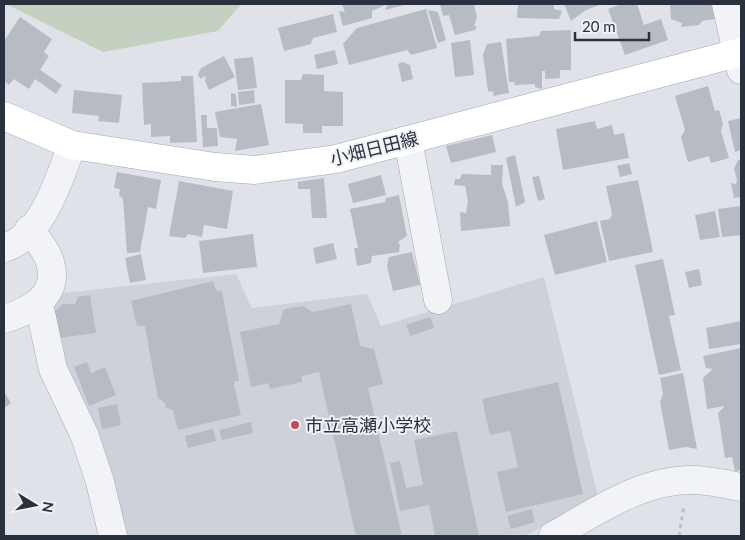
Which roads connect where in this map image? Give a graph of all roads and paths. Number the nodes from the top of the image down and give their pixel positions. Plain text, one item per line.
1 (726, 4) edge
2 (740, 59) edge
3 (4, 116) edge
4 (408, 140) junction
5 (72, 145) junction
6 (29, 229) junction
7 (4, 248) edge
8 (438, 300) dead end
9 (39, 304) junction
10 (4, 319) edge
11 (741, 486) edge
12 (113, 536) edge
13 (553, 536) edge

1 - 2 street
2 - 4 main road, 小畑日田線
3 - 5 main road, 小畑日田線
4 - 5 main road, 小畑日田線
4 - 8 street
5 - 6 street
6 - 7 street
6 - 9 street
9 - 10 street
9 - 12 street
11 - 13 street

